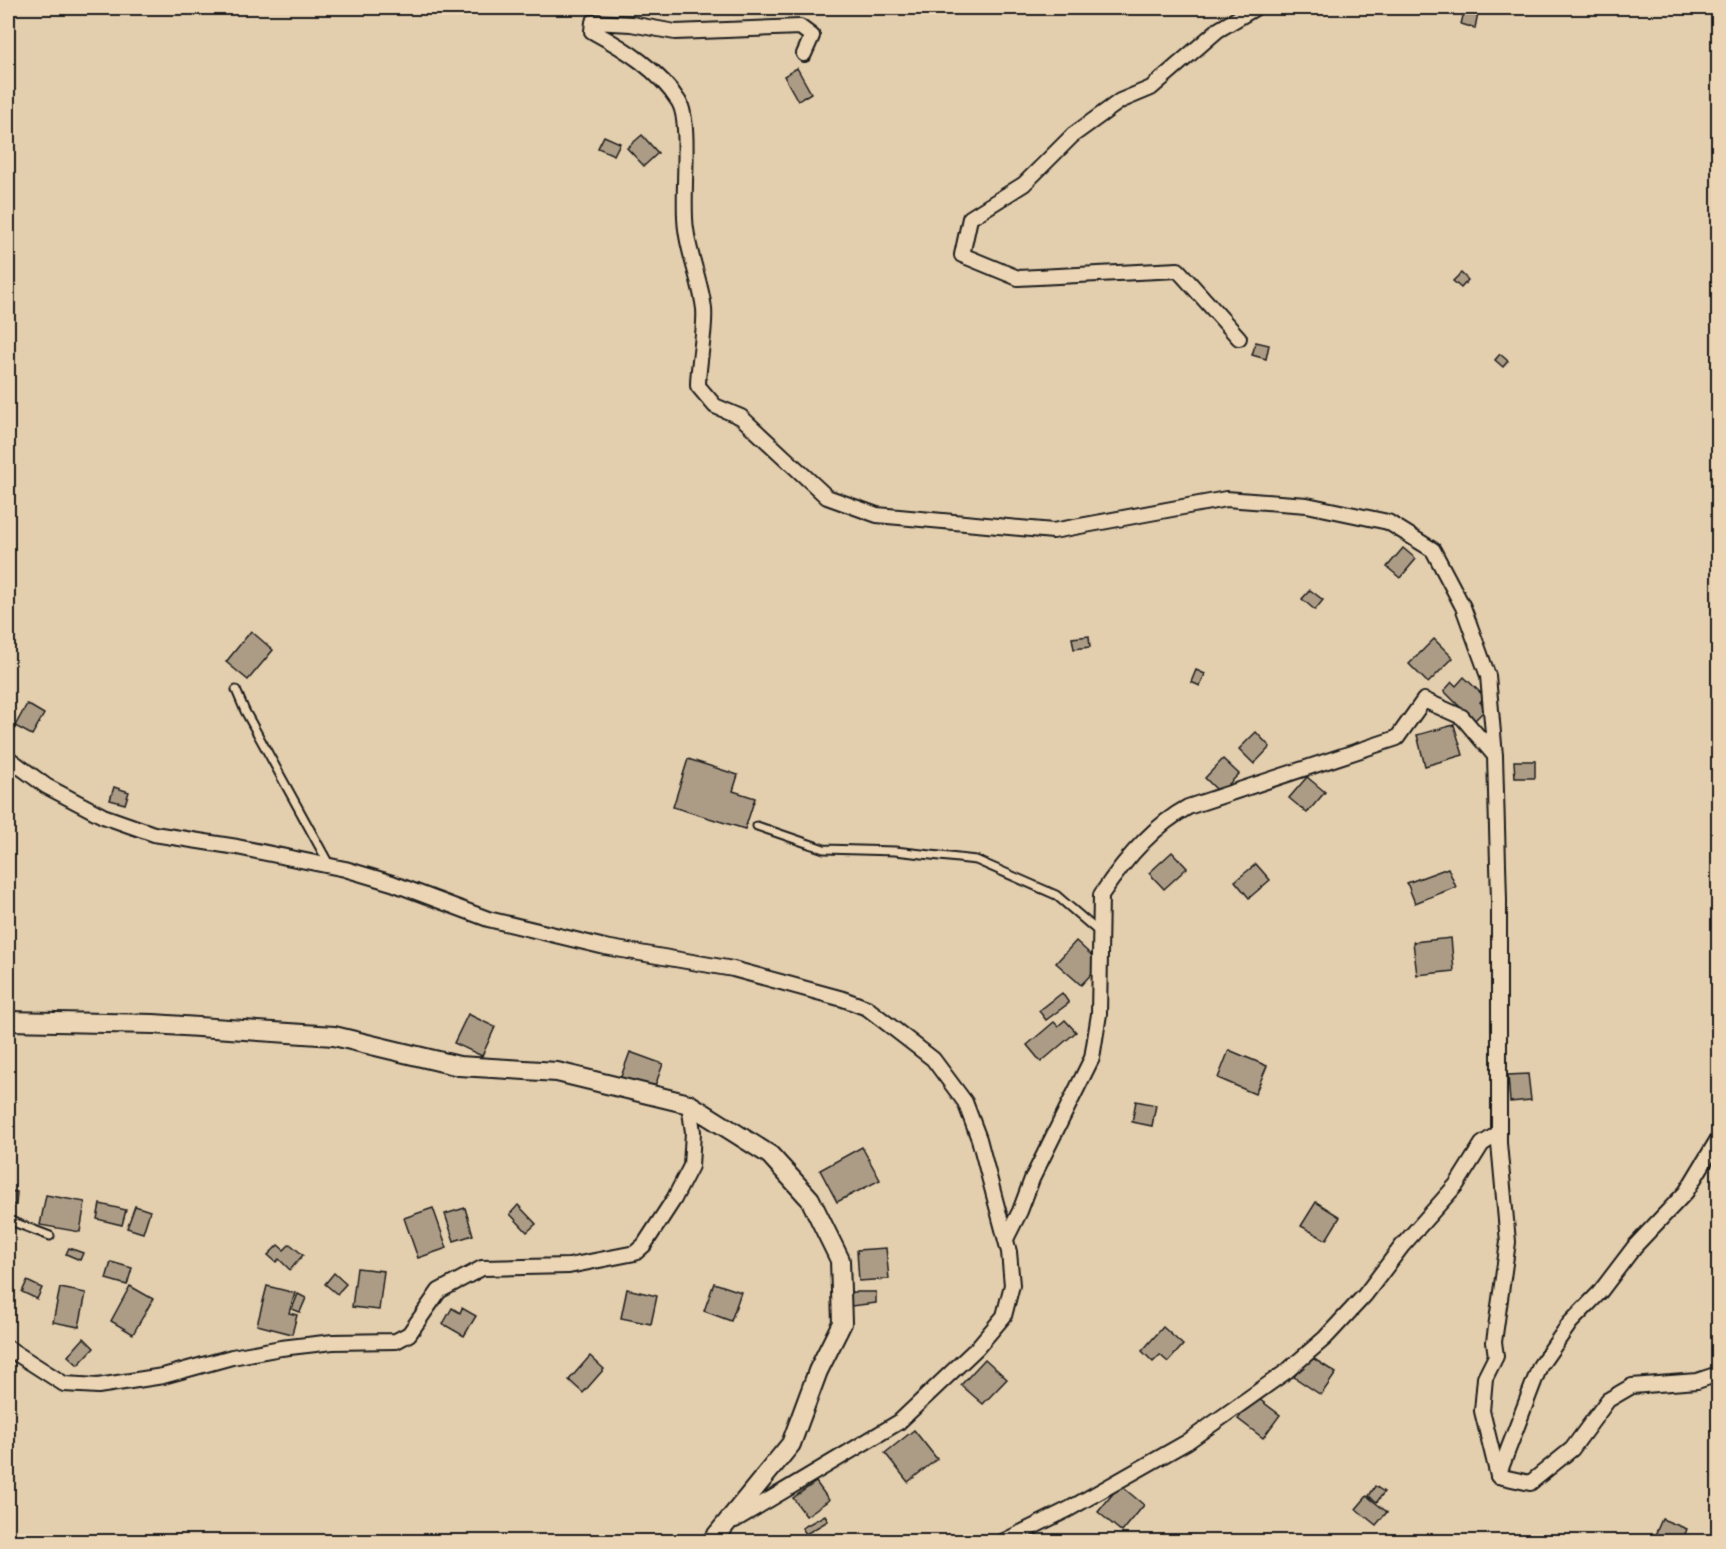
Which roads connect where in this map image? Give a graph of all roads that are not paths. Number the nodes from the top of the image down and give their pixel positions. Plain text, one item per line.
1 (1255, 8) edge
2 (804, 54) dead end
3 (1239, 338) dead end
4 (236, 690) dead end
5 (1495, 756) junction
6 (8, 758) edge
7 (757, 826) dead end
8 (330, 866) junction
9 (1100, 933) junction
10 (8, 1021) edge
11 (689, 1104) junction
12 (1499, 1133) junction
13 (1719, 1139) edge
14 (8, 1220) edge
15 (50, 1236) dead end
16 (1006, 1239) junction
17 (8, 1348) edge
18 (1719, 1374) edge
19 (1498, 1476) junction
20 (713, 1539) edge
21 (1002, 1542) edge

1 - 3 street
2 - 5 street
4 - 8 lane
5 - 9 street
5 - 12 street
6 - 8 street
7 - 9 lane
8 - 16 street
9 - 16 street
10 - 11 street
11 - 17 street
11 - 20 street
12 - 19 street
12 - 21 street
13 - 19 street
14 - 15 lane
16 - 20 street
18 - 19 street

